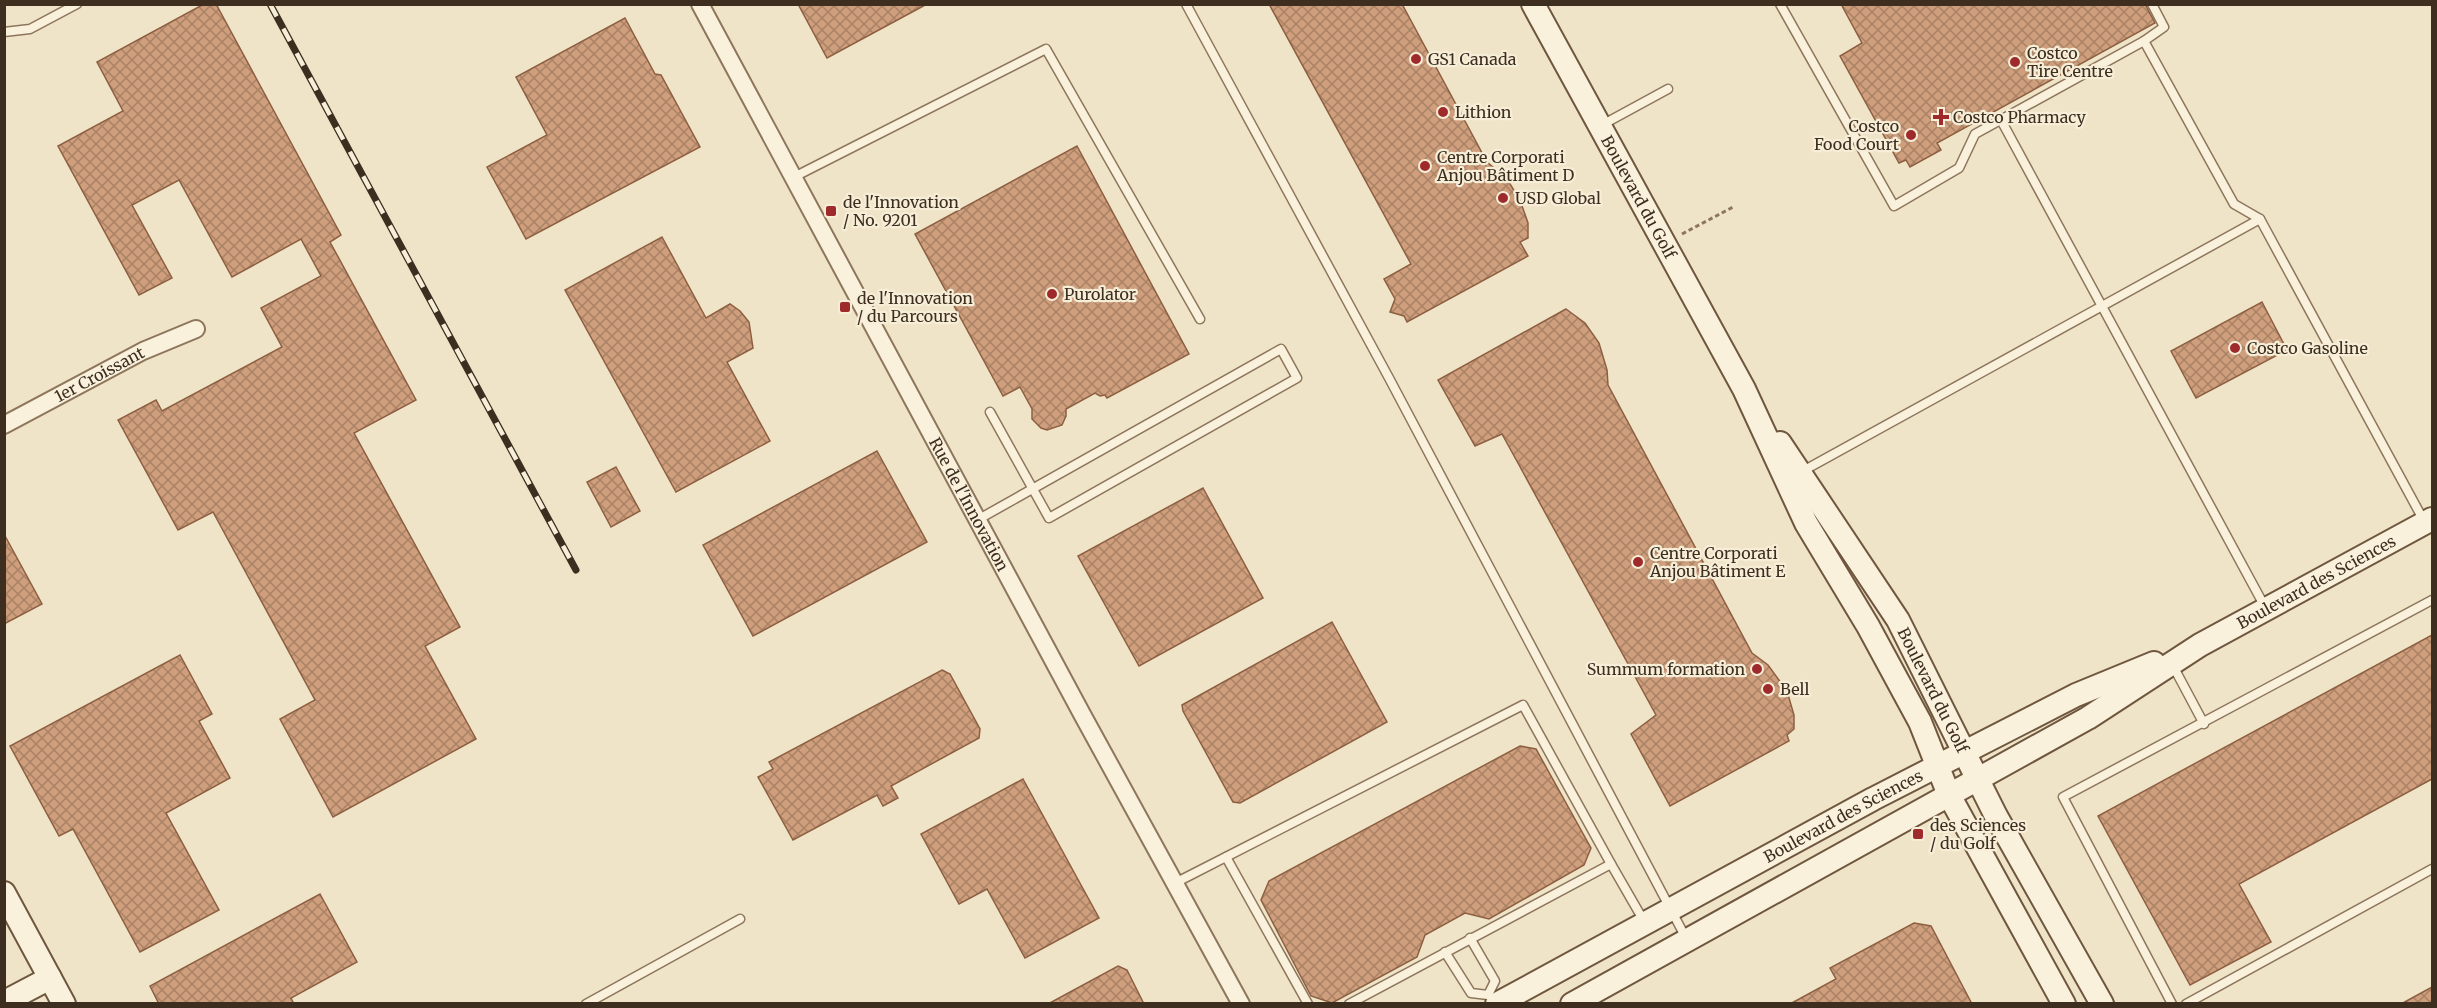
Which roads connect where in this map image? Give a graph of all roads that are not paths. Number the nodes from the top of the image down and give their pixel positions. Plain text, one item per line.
1 (77, 4) edge
2 (700, 4) edge
3 (1185, 4) edge
4 (1533, 4) edge
5 (1780, 4) edge
6 (2152, 4) edge
7 (4, 32) edge
8 (2144, 41) junction
9 (1668, 89) dead end
10 (2001, 120) junction
11 (1600, 126) junction
12 (794, 177) junction
13 (2260, 219) junction
14 (2101, 306) junction
15 (1200, 319) dead end
16 (196, 329) dead end
17 (1744, 389) junction
18 (990, 412) dead end
19 (4, 425) edge
20 (1800, 472) junction
21 (1034, 488) junction
22 (979, 519) junction
23 (2429, 521) edge
24 (2433, 600) edge
25 (2267, 610) junction
26 (2200, 645) junction
27 (2172, 663) junction
28 (2204, 724) junction
29 (1965, 752) junction
30 (1938, 766) junction
31 (1977, 779) junction
32 (1949, 795) junction
33 (1226, 857) junction
34 (1611, 864) junction
35 (2433, 869) edge
36 (1175, 883) junction
37 (4, 893) edge
38 (1671, 909) junction
39 (740, 919) dead end
40 (1645, 923) junction
41 (1470, 938) junction
42 (1688, 940) junction
43 (1446, 952) junction
44 (51, 978) junction
45 (10, 995) edge
46 (1492, 1001) edge
47 (1576, 1003) edge
48 (64, 1004) edge
49 (586, 1004) edge
50 (1241, 1004) edge
51 (1308, 1004) edge
52 (1349, 1004) edge
53 (2064, 1004) edge
54 (2102, 1004) edge
55 (2172, 1004) edge
56 (2186, 1004) edge

1 - 7 lane
2 - 12 street, Rue de l'Innovation
3 - 38 lane
4 - 11 street, Boulevard du Golf
5 - 10 lane
6 - 8 lane
8 - 10 lane
8 - 13 lane
9 - 11 lane
10 - 14 lane
11 - 17 street, Boulevard du Golf
12 - 15 lane
12 - 22 street, Rue de l'Innovation
13 - 14 lane
13 - 23 lane
14 - 20 lane
14 - 25 lane
16 - 19 street, 1er Croissant
17 - 20 street, Boulevard du Golf
17 - 30 street, Boulevard du Golf
18 - 21 lane
20 - 29 street, Boulevard du Golf
21 - 21 lane
21 - 22 lane
22 - 36 street, Rue de l'Innovation
23 - 25 street, Boulevard des Sciences
24 - 28 lane
25 - 26 street, Boulevard des Sciences
26 - 27 street, Boulevard des Sciences
26 - 29 street, Boulevard des Sciences
27 - 28 lane
27 - 31 street, Boulevard des Sciences
28 - 55 lane
29 - 30 street, Boulevard des Sciences
29 - 31 street, Boulevard du Golf
30 - 32 street, Boulevard du Golf
30 - 38 street, Boulevard des Sciences
31 - 32 street, Boulevard des Sciences
31 - 54 street, Boulevard du Golf
32 - 42 street, Boulevard des Sciences
32 - 53 street, Boulevard du Golf
33 - 34 lane
33 - 36 lane
33 - 51 lane
34 - 40 lane
34 - 41 lane
35 - 56 lane
36 - 50 street, Rue de l'Innovation
37 - 44 street
38 - 40 street, Boulevard des Sciences
38 - 42 lane
39 - 49 lane
40 - 46 street, Boulevard des Sciences
41 - 43 lane
41 - 46 lane
42 - 47 street, Boulevard des Sciences
43 - 46 lane
43 - 52 lane
44 - 45 street
44 - 48 street

